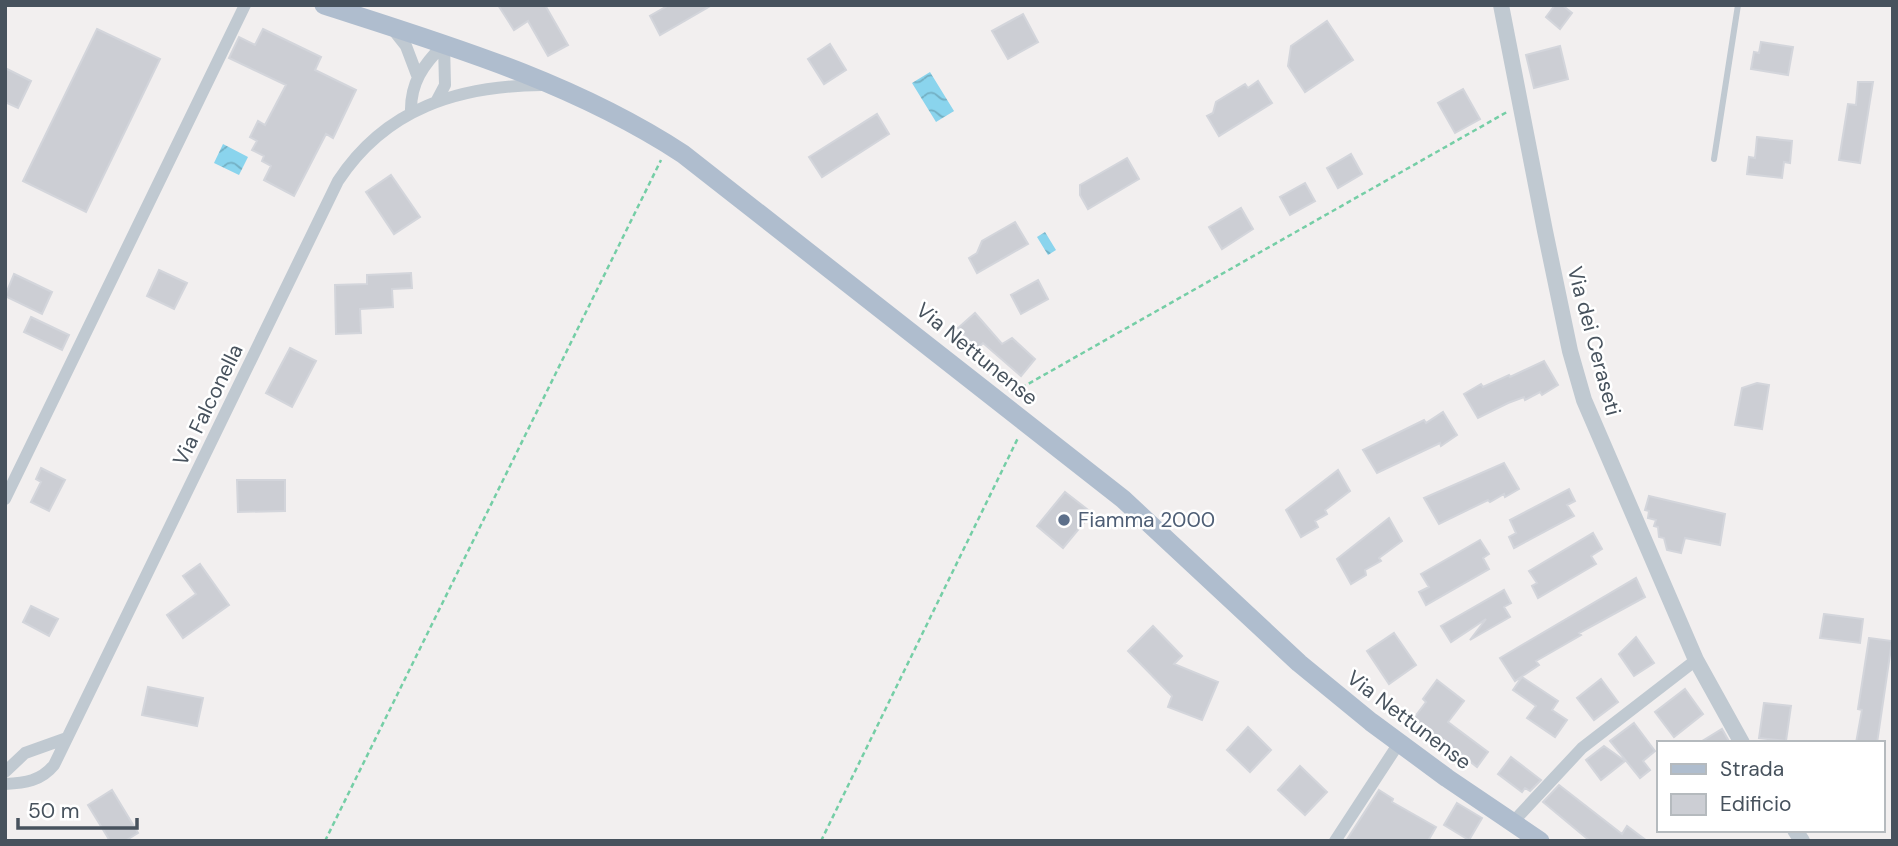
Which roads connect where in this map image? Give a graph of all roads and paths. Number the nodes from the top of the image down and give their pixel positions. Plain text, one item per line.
1 (245, 5) edge
2 (324, 5) edge
3 (1501, 5) edge
4 (1738, 5) edge
5 (391, 27) junction
6 (444, 44) junction
7 (417, 75) junction
8 (553, 85) junction
9 (436, 102) junction
10 (1519, 105) junction
11 (411, 113) junction
12 (668, 144) junction
13 (1714, 159) dead end
14 (999, 401) junction
15 (1026, 422) junction
16 (5, 499) edge
17 (1696, 660) junction
18 (67, 738) junction
19 (1741, 741) edge
20 (1399, 743) junction
21 (5, 772) edge
22 (5, 784) edge
23 (1512, 823) junction
24 (325, 841) edge
25 (821, 841) edge
26 (1335, 841) edge
27 (1539, 841) edge

1 - 16 street
2 - 5 main road, Via Nettunense
3 - 10 street, Via dei Ceraseti
4 - 13 lane
5 - 6 main road, Via Nettunense
5 - 7 street
6 - 7 street
6 - 8 main road, Via Nettunense
6 - 9 street
7 - 11 street
8 - 9 street, Via Falconella
8 - 12 main road, Via Nettunense
9 - 11 street, Via Falconella
10 - 14 path
10 - 17 street, Via dei Ceraseti
11 - 18 street, Via Falconella
12 - 14 main road, Via Nettunense
12 - 24 path
14 - 15 main road, Via Nettunense
15 - 20 main road, Via Nettunense
15 - 25 path
17 - 19 street, Via dei Ceraseti
17 - 23 street
18 - 21 street
18 - 22 street, Via Falconella
20 - 23 main road, Via Nettunense
20 - 26 street
23 - 27 main road, Via Nettunense

